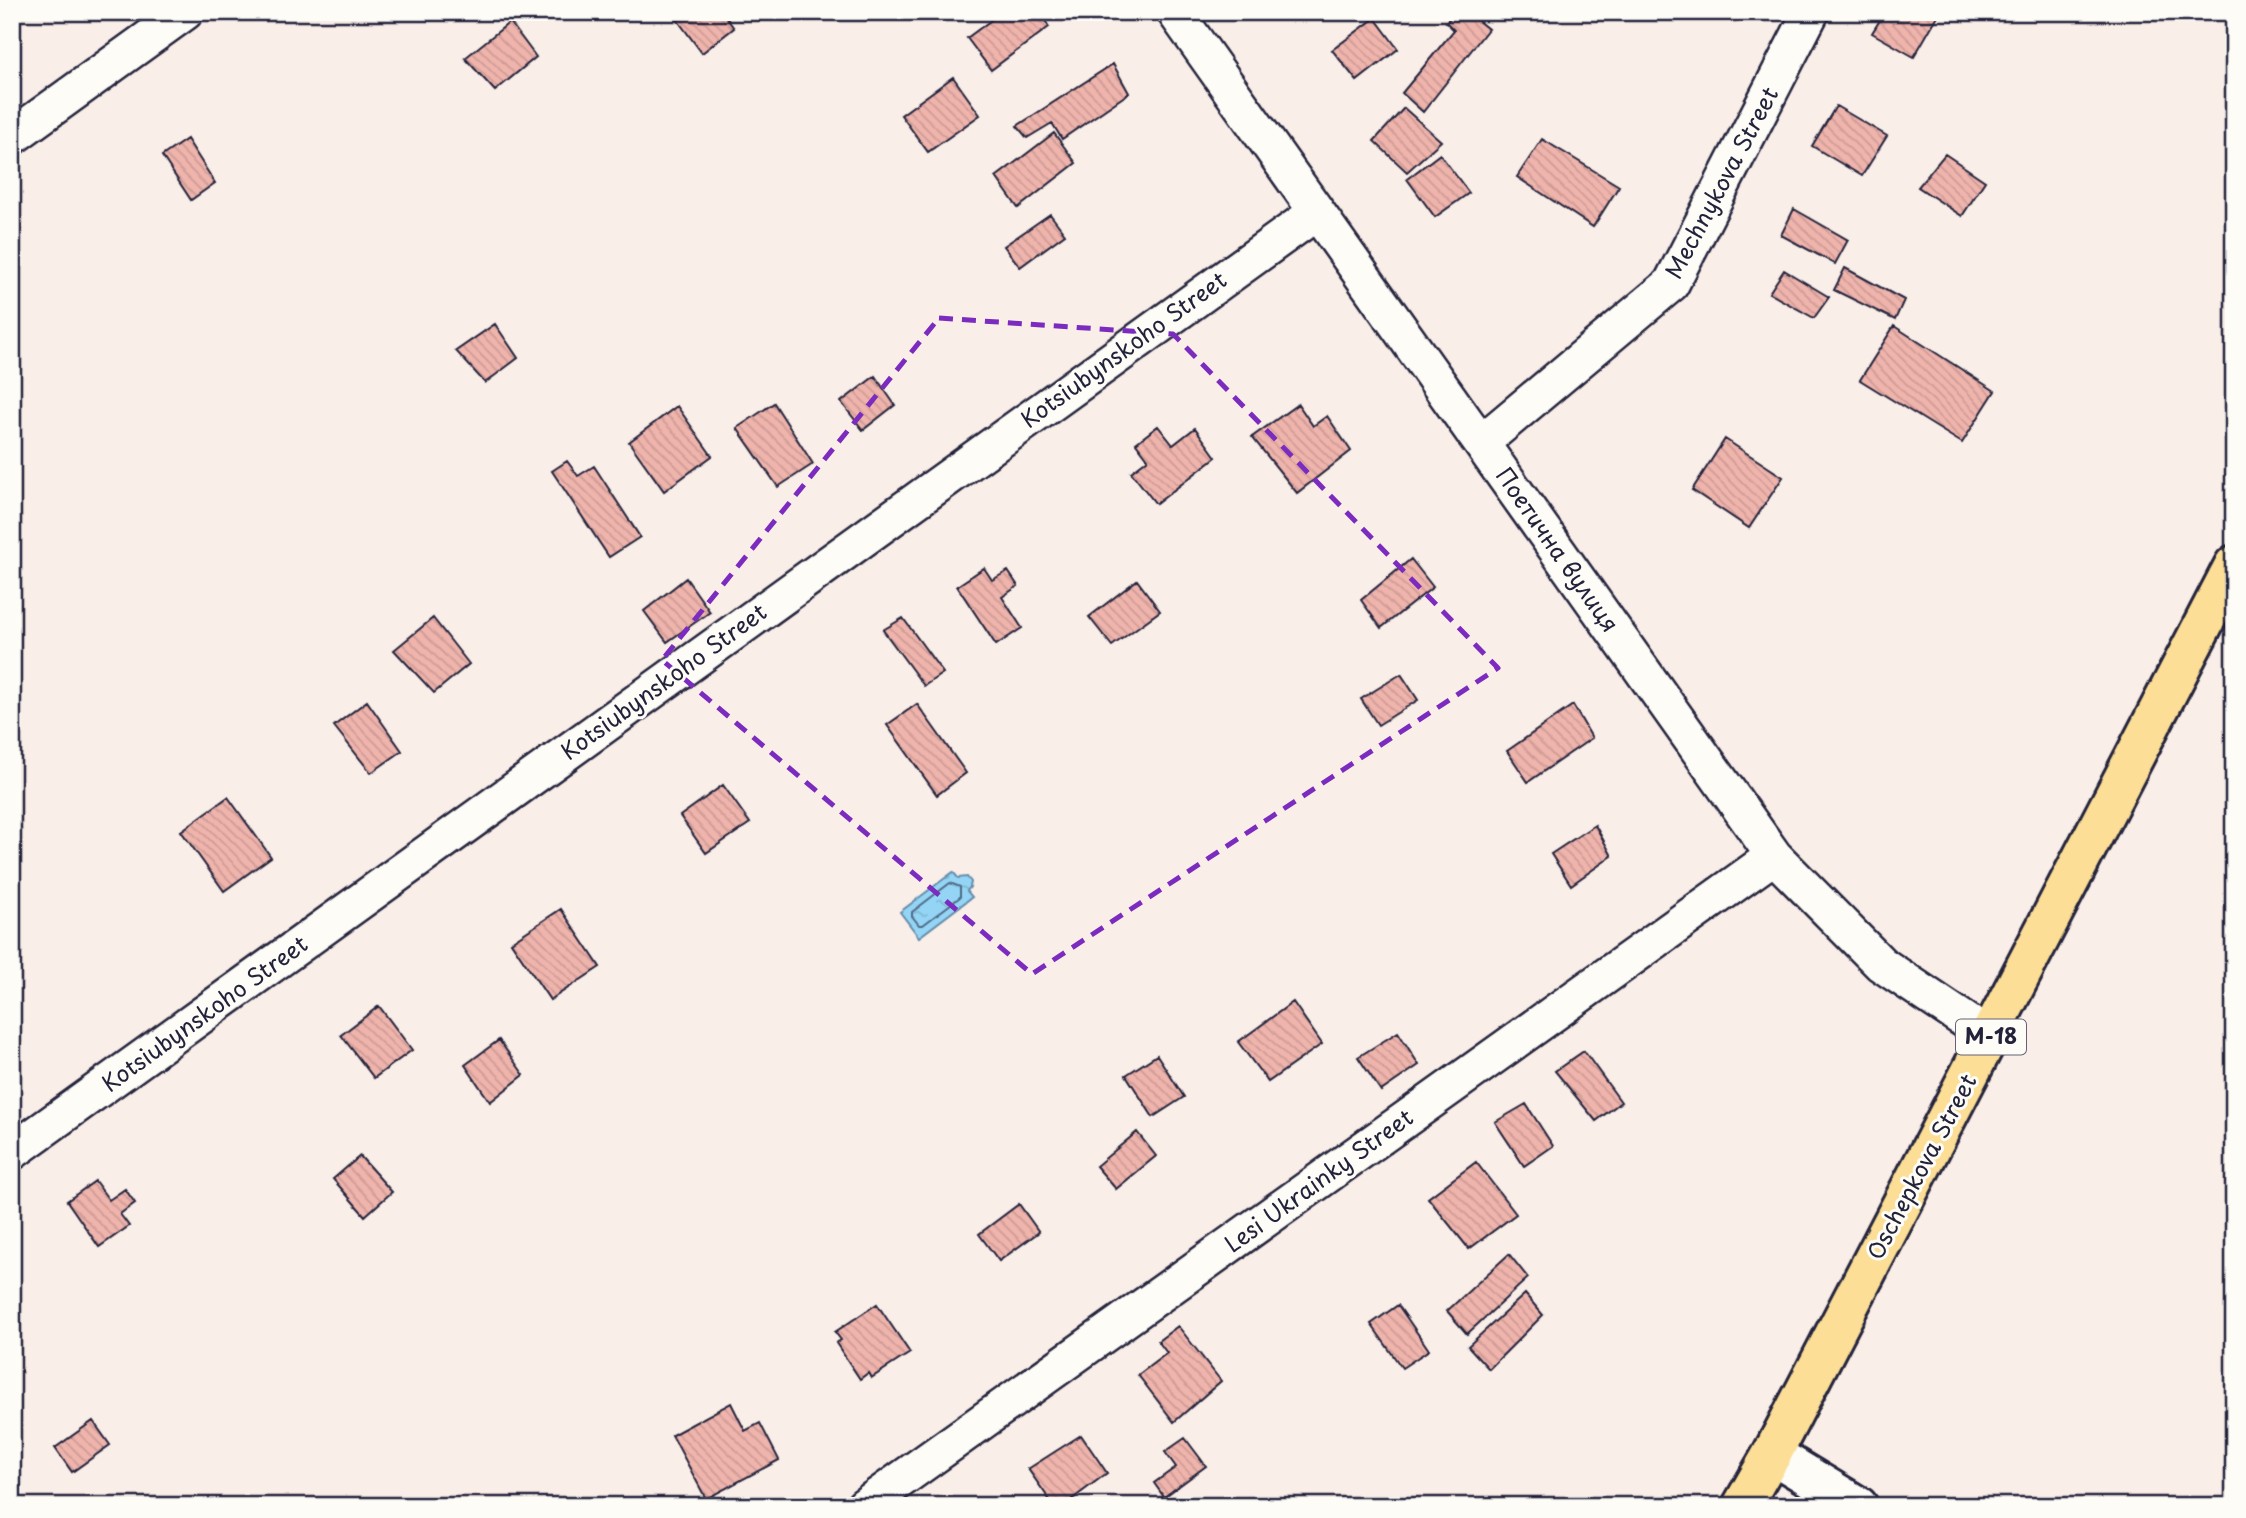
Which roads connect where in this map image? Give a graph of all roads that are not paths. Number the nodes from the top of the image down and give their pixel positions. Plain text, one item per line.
1 (185, 12) edge
2 (1175, 12) edge
3 (1811, 12) edge
4 (12, 137) edge
5 (1317, 212) junction
6 (1481, 443) junction
7 (2234, 565) edge
8 (1774, 856) junction
9 (1990, 1037) junction
10 (12, 1152) edge
11 (1772, 1454) junction
12 (864, 1506) edge
13 (1742, 1506) edge
14 (1858, 1506) edge

1 - 4 street
2 - 5 street, Поетична вулиця
3 - 6 street, Mechnykova Street
5 - 6 street, Поетична вулиця
5 - 10 street, Kotsiubynskoho Street
6 - 8 street, Поетична вулиця
7 - 9 highway, Oschepkova Street / М-18
8 - 9 street, Поетична вулиця
8 - 12 street, Lesi Ukrainky Street
9 - 11 highway, Oschepkova Street / М-18
11 - 13 highway, Oschepkova Street / М-18
11 - 14 street

